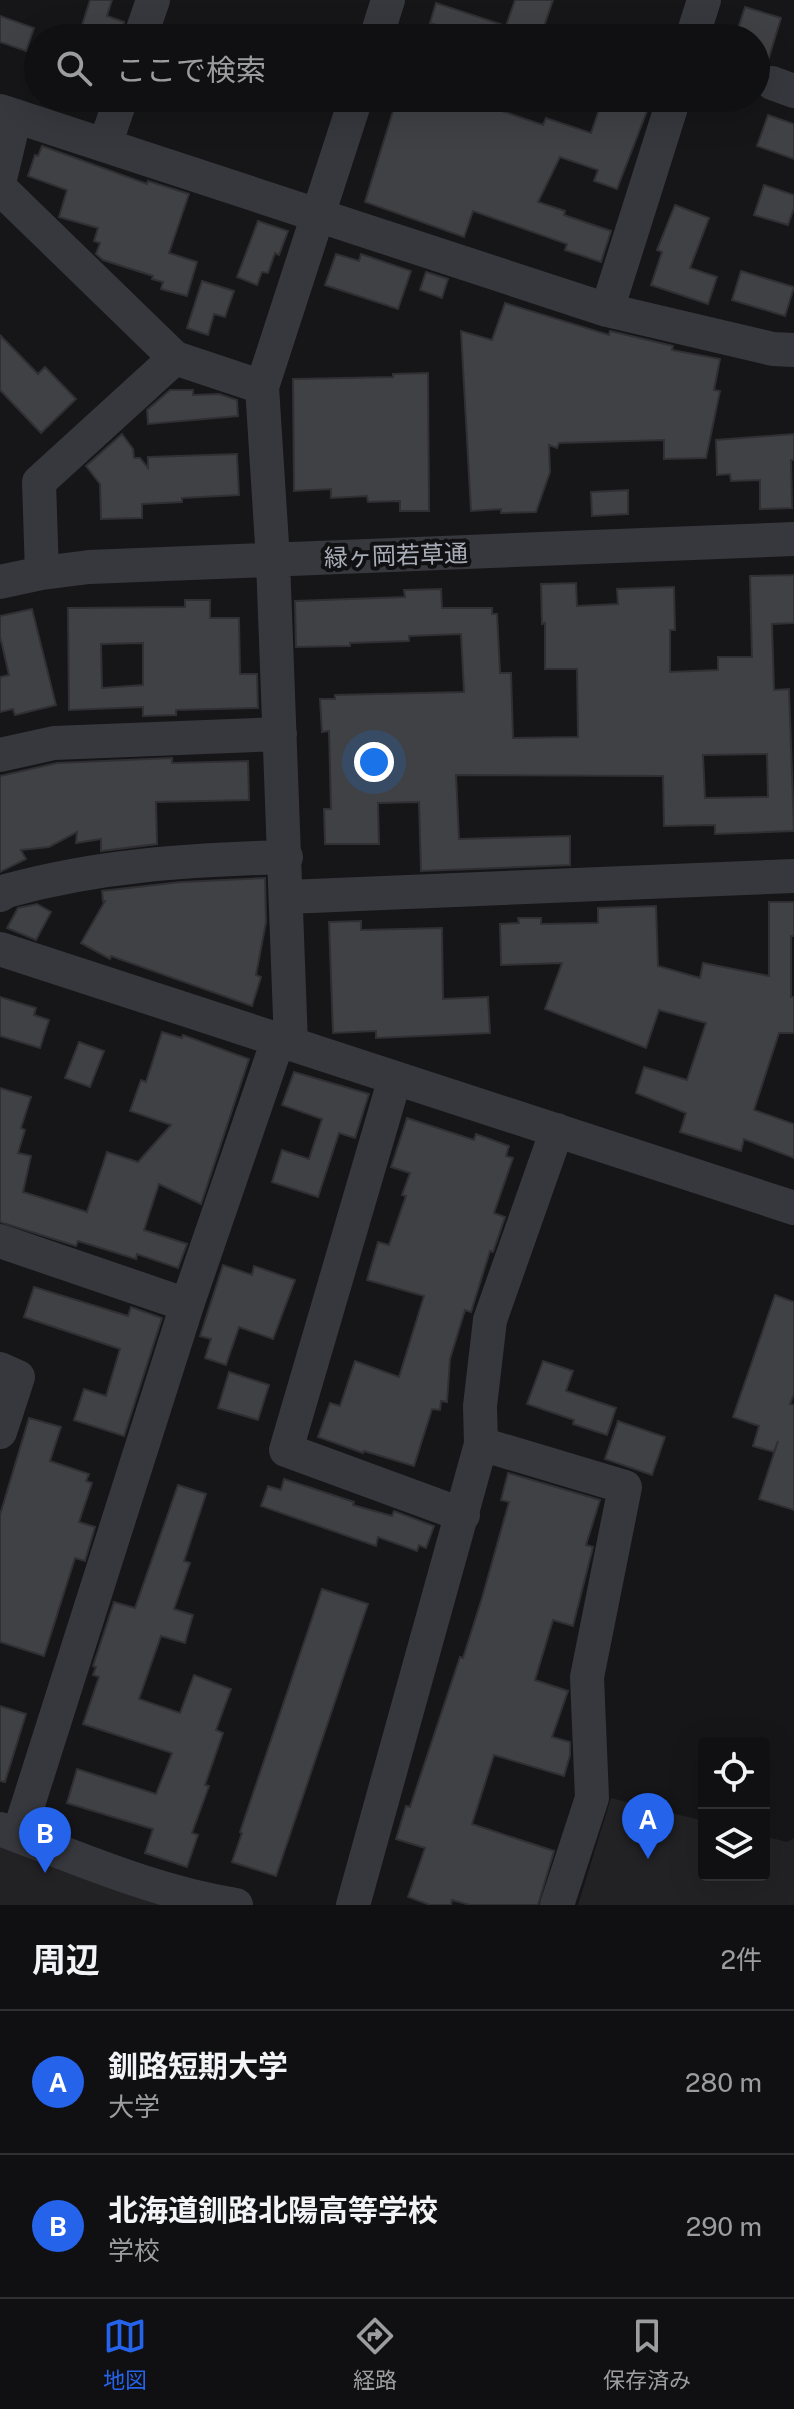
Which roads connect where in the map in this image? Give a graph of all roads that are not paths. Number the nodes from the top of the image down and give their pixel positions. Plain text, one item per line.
1 (153, 0) edge
2 (388, 0) edge
3 (704, 0) edge
4 (145, 24) edge
5 (380, 24) edge
6 (696, 24) edge
7 (116, 112) edge
8 (351, 112) edge
9 (670, 112) edge
10 (8, 114) edge
11 (105, 145) junction
12 (0, 179) edge
13 (0, 188) edge
14 (318, 216) junction
15 (607, 310) junction
16 (794, 350) edge
17 (175, 358) junction
18 (262, 387) junction
19 (794, 539) edge
20 (273, 560) junction
21 (42, 573) junction
22 (0, 582) edge
23 (280, 734) junction
24 (0, 755) edge
25 (286, 857) junction
26 (794, 876) edge
27 (0, 895) edge
28 (287, 897) junction
29 (0, 949) edge
30 (285, 1042) junction
31 (395, 1078) junction
32 (557, 1130) junction
33 (794, 1208) edge
34 (0, 1241) edge
35 (187, 1305) junction
36 (0, 1369) edge
37 (0, 1432) edge
38 (481, 1444) junction
39 (463, 1515) junction
40 (9, 1833) edge
41 (236, 1905) edge
42 (353, 1905) edge
43 (557, 1905) edge

1 - 4 street
2 - 5 street
3 - 6 street
7 - 11 street
8 - 14 street
9 - 15 street
10 - 11 street
10 - 12 street
11 - 14 street
13 - 17 street
14 - 15 street
14 - 18 street
15 - 16 street
17 - 18 street
17 - 21 street
18 - 20 street
19 - 20 street, 緑ヶ岡若草通
20 - 21 street, 緑ヶ岡若草通
20 - 23 street
21 - 22 street, 緑ヶ岡若草通
23 - 24 street
23 - 25 street
25 - 27 street
25 - 28 street
26 - 28 street
28 - 30 street
29 - 30 street
30 - 31 street
30 - 35 street
31 - 32 street
31 - 39 street
32 - 33 street
32 - 38 street
34 - 35 street
35 - 40 street
36 - 37 street
38 - 39 street
38 - 43 street
39 - 42 street
40 - 41 street

